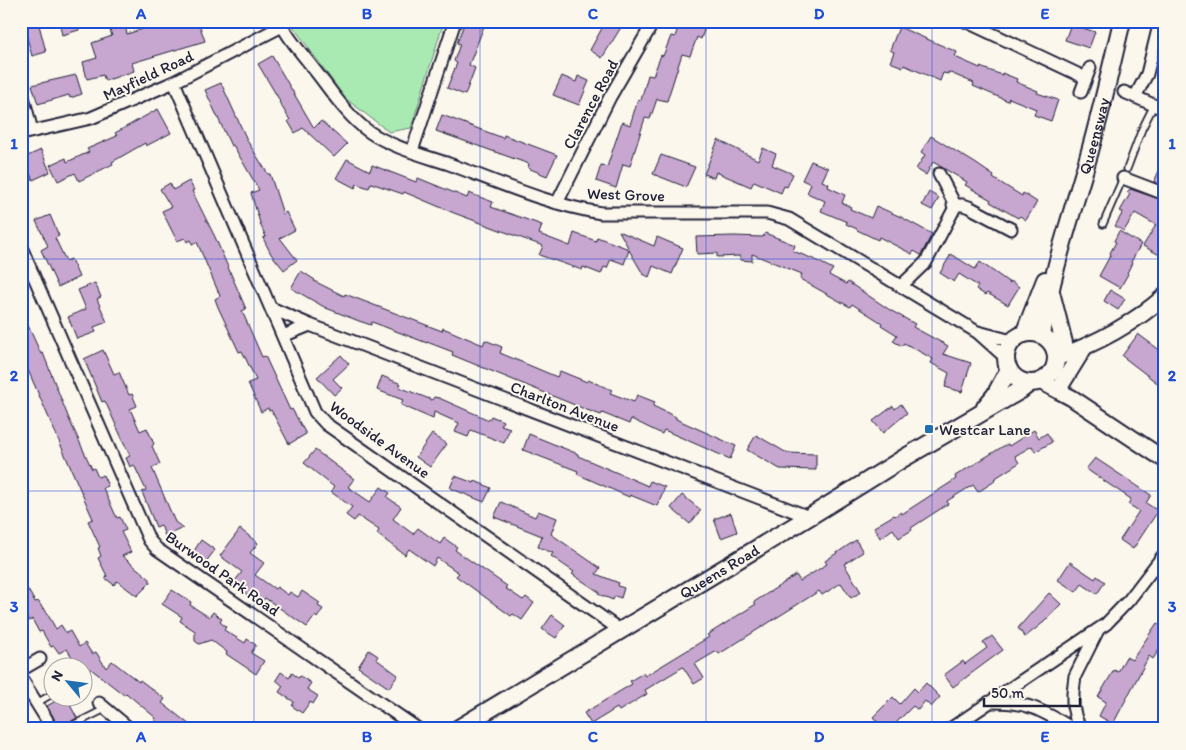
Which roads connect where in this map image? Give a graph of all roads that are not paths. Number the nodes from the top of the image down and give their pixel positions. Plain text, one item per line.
1 (455, 21) edge
2 (654, 21) edge
3 (965, 21) edge
4 (1122, 21) edge
5 (1160, 21) edge
6 (281, 24) edge
7 (174, 82) junction
8 (21, 89) edge
9 (1081, 92) dead end
10 (1124, 92) dead end
11 (1135, 97) junction
12 (1160, 108) edge
13 (27, 132) edge
14 (412, 151) junction
15 (939, 174) dead end
16 (1125, 174) junction
17 (1165, 194) edge
18 (557, 203) junction
19 (953, 205) junction
20 (1103, 224) dead end
21 (1011, 229) dead end
22 (21, 247) edge
23 (1060, 249) junction
24 (901, 286) junction
25 (1050, 290) junction
26 (1165, 296) edge
27 (271, 308) junction
28 (310, 325) junction
29 (977, 332) junction
30 (283, 336) junction
31 (1018, 337) junction
32 (1052, 340) junction
33 (1091, 345) junction
34 (1008, 364) junction
35 (1058, 370) junction
36 (1035, 382) junction
37 (1072, 398) junction
38 (981, 413) junction
39 (1165, 460) edge
40 (808, 517) junction
41 (1165, 553) edge
42 (620, 630) junction
43 (1098, 630) junction
44 (40, 659) dead end
45 (21, 670) edge
46 (21, 678) edge
47 (42, 700) edge
48 (988, 702) junction
49 (37, 703) junction
50 (102, 705) joint
51 (69, 727) dead end
52 (46, 729) edge
53 (130, 729) edge
54 (418, 729) edge
55 (457, 729) edge
56 (950, 729) edge
57 (1073, 729) edge
58 (1081, 729) edge

1 - 14 street
2 - 18 street, Clarence Road
3 - 9 street
4 - 23 main road, Queensway
5 - 11 street
6 - 7 street, Mayfield Road
6 - 14 street, West Grove
7 - 13 street, Mayfield Road
7 - 27 street, Woodside Avenue
8 - 13 street
10 - 11 street
11 - 12 street
12 - 16 lane
14 - 18 street, West Grove
15 - 19 street
16 - 17 street
16 - 20 lane
18 - 24 street, West Grove
19 - 21 street
19 - 24 street
22 - 54 street, Burwood Park Road
23 - 25 main road, Queensway
23 - 31 main road, Queensway
24 - 29 street, West Grove
25 - 32 main road, Queensway
25 - 32 main road
26 - 33 street
27 - 28 street, Charlton Avenue
27 - 30 street, Woodside Avenue
28 - 30 street
28 - 40 street, Charlton Avenue
29 - 31 street, West Grove
29 - 34 street, West Grove
30 - 42 street, Woodside Avenue
31 - 32 main road
31 - 34 main road
32 - 33 street
32 - 35 main road
33 - 35 street
33 - 35 street
34 - 36 main road
34 - 38 main road, Queens Road
35 - 36 main road
35 - 37 street
36 - 37 street
36 - 38 main road, Queens Road
37 - 39 street
38 - 40 main road, Queens Road
40 - 42 main road, Queens Road
41 - 43 street
42 - 55 main road, Queens Road
43 - 48 street
43 - 58 street
44 - 45 street
46 - 49 street
47 - 49 lane
48 - 56 street
48 - 57 street
49 - 52 street
50 - 51 lane
50 - 53 street

